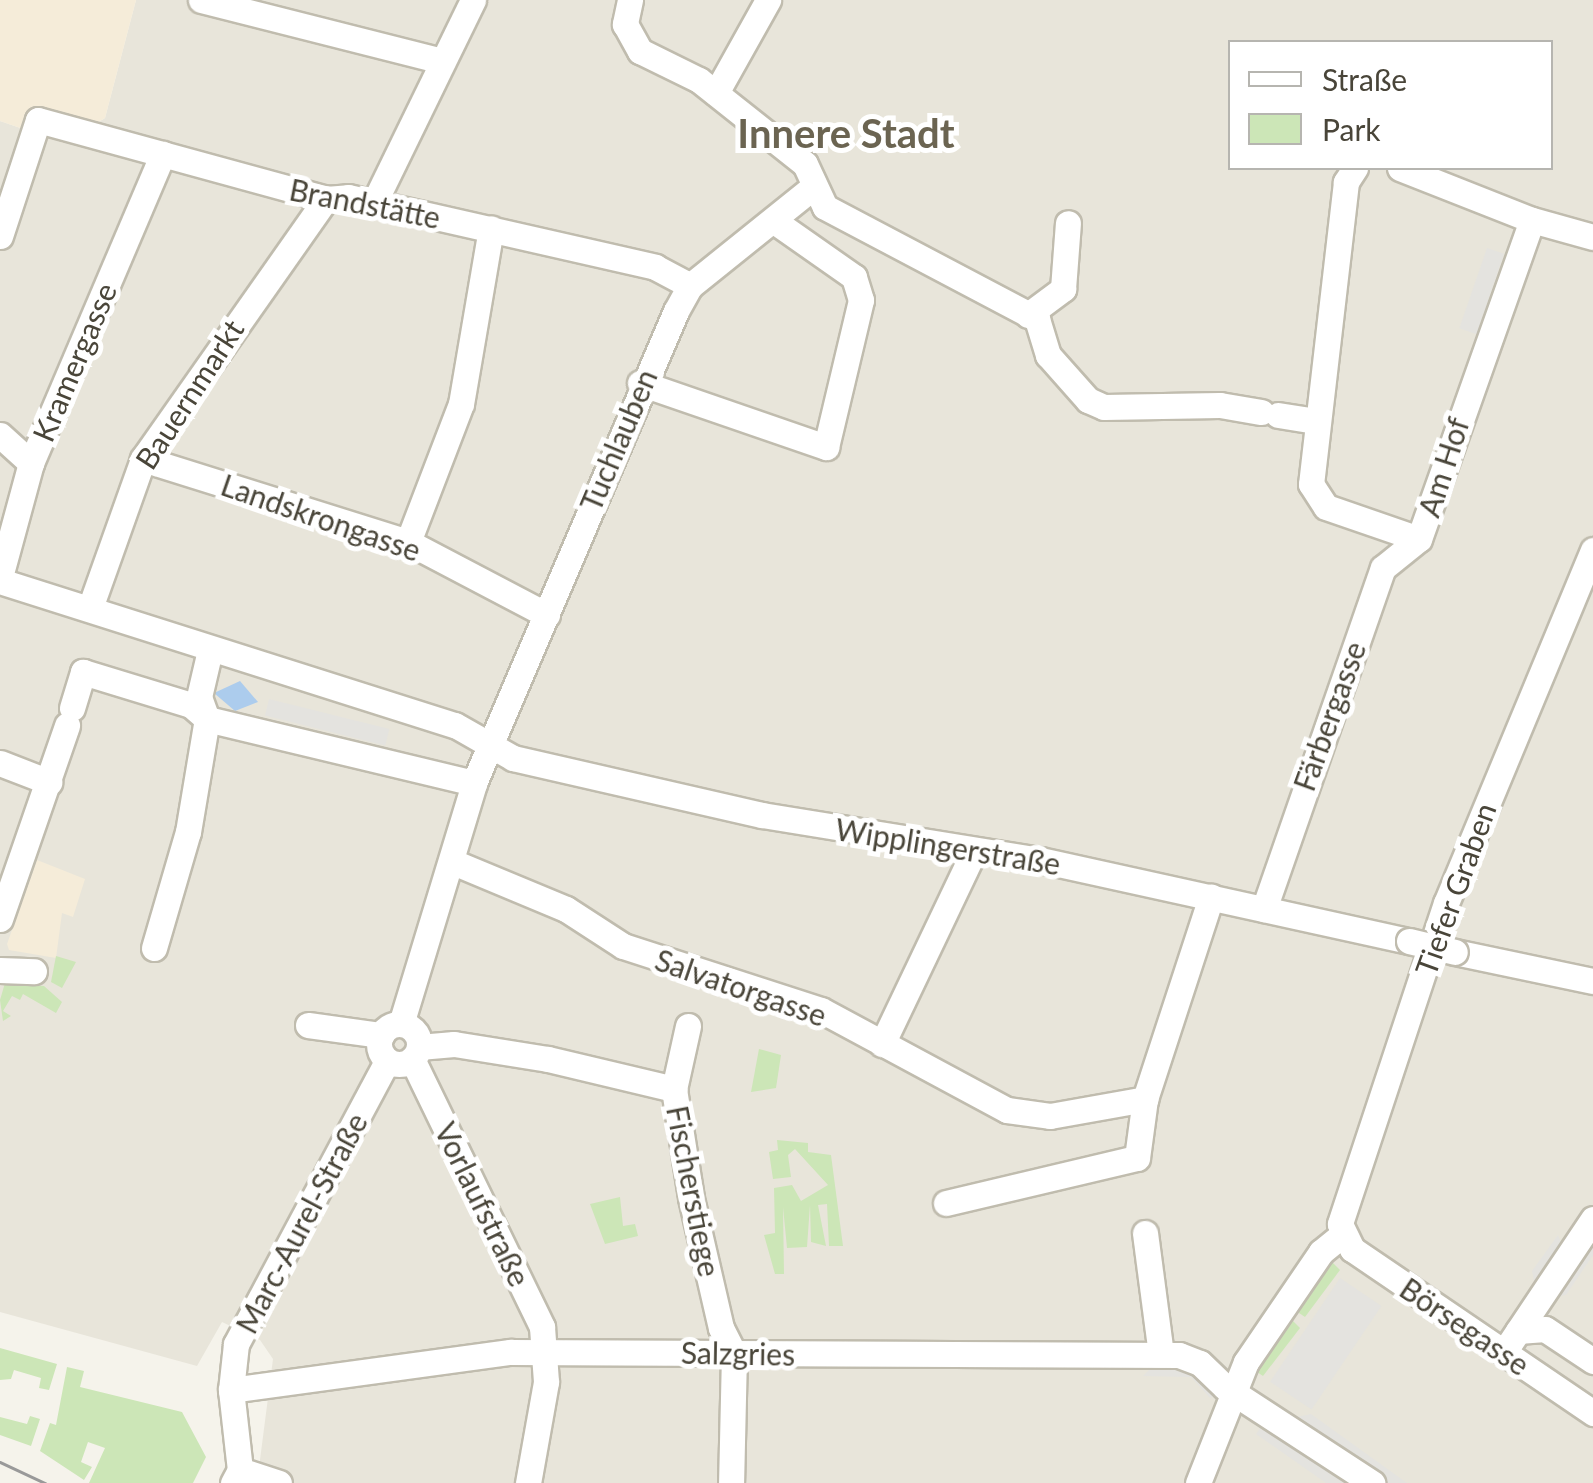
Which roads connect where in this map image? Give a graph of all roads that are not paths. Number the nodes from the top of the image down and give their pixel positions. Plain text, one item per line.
1 (200, 0) edge
2 (473, 0) edge
3 (630, 0) edge
4 (768, 0) edge
5 (442, 61) junction
6 (716, 94) junction
7 (163, 154) junction
8 (1354, 170) edge
9 (1405, 170) edge
10 (813, 187) junction
11 (326, 199) junction
12 (374, 203) junction
13 (1532, 220) junction
14 (774, 221) junction
15 (1068, 224) dead end
16 (491, 229) junction
17 (0, 236) edge
18 (1593, 236) edge
19 (690, 286) junction
20 (1028, 314) junction
21 (640, 383) junction
22 (1316, 420) junction
23 (0, 435) edge
24 (143, 460) junction
25 (31, 463) junction
26 (1420, 539) junction
27 (408, 542) junction
28 (1593, 550) edge
29 (0, 579) edge
30 (90, 608) junction
31 (547, 615) junction
32 (210, 650) junction
33 (207, 720) junction
34 (492, 742) junction
35 (0, 763) edge
36 (48, 782) junction
37 (474, 783) junction
38 (973, 853) junction
39 (453, 862) junction
40 (1211, 897) junction
41 (1264, 909) junction
42 (0, 919) edge
43 (154, 948) dead end
44 (0, 970) edge
45 (34, 971) dead end
46 (1593, 981) edge
47 (308, 1025) dead end
48 (688, 1026) dead end
49 (391, 1029) junction
50 (882, 1044) junction
51 (406, 1056) junction
52 (674, 1089) junction
53 (1145, 1099) junction
54 (946, 1203) dead end
55 (1593, 1219) edge
56 (1145, 1233) dead end
57 (1342, 1235) junction
58 (1511, 1341) junction
59 (545, 1352) junction
60 (734, 1354) junction
61 (1161, 1354) junction
62 (1593, 1361) edge
63 (230, 1390) junction
64 (1235, 1392) junction
65 (1593, 1414) edge
66 (237, 1477) edge
67 (279, 1483) edge
68 (528, 1483) edge
69 (732, 1483) edge
70 (1198, 1483) edge
71 (1372, 1483) edge

1 - 5 street
2 - 5 street
3 - 6 street
4 - 6 street
5 - 12 street
6 - 10 street
7 - 11 street, Brandstätte
7 - 17 street, Brandstätte
7 - 25 street, Kramergasse
8 - 22 street, Am Hof
9 - 13 street
10 - 14 street, Tuchlauben
10 - 20 street
11 - 12 street, Brandstätte
11 - 24 street, Bauernmarkt
12 - 16 street, Brandstätte
13 - 18 street
13 - 26 street, Am Hof
14 - 19 street, Tuchlauben
14 - 21 street
15 - 20 street
16 - 19 street, Brandstätte
16 - 27 street
19 - 21 street, Tuchlauben
20 - 22 street
21 - 31 street, Tuchlauben
22 - 26 street, Am Hof
23 - 25 street
24 - 27 street, Landskrongasse
24 - 30 street, Bauernmarkt
25 - 29 street, Kramergasse
26 - 41 street, Färbergasse
27 - 31 street, Landskrongasse
28 - 57 street, Tiefer Graben
29 - 30 street, Wipplingerstraße
30 - 32 street, Wipplingerstraße
31 - 34 street, Tuchlauben
32 - 33 street
32 - 34 street, Wipplingerstraße
33 - 36 street
33 - 37 street
33 - 43 street
34 - 37 street
34 - 38 street, Wipplingerstraße
35 - 36 street
36 - 42 street
37 - 39 street
38 - 40 street, Wipplingerstraße
38 - 50 street
39 - 49 street
39 - 50 street, Salvatorgasse
40 - 41 street, Wipplingerstraße
40 - 53 street
41 - 46 street, Wipplingerstraße, bridge
44 - 45 street
47 - 49 street
48 - 52 street, Fischerstiege
49 - 51 street
49 - 51 street
50 - 53 street, Salvatorgasse
51 - 52 street
51 - 59 street, Vorlaufstraße
51 - 63 street, Marc-Aurel-Straße
52 - 60 street, Fischerstiege
53 - 54 street
55 - 58 street
56 - 61 street
57 - 58 street, Börsegasse
57 - 64 street
58 - 62 street, Börsegasse
58 - 65 street, Börsegasse
59 - 60 street, Salzgries
59 - 63 street, Salzgries
59 - 68 street, Vorlaufstraße
60 - 61 street, Salzgries
60 - 69 street
61 - 64 street, Salzgries
63 - 66 street, Marc-Aurel-Straße
64 - 70 street
64 - 71 street, Salzgries
66 - 67 street

